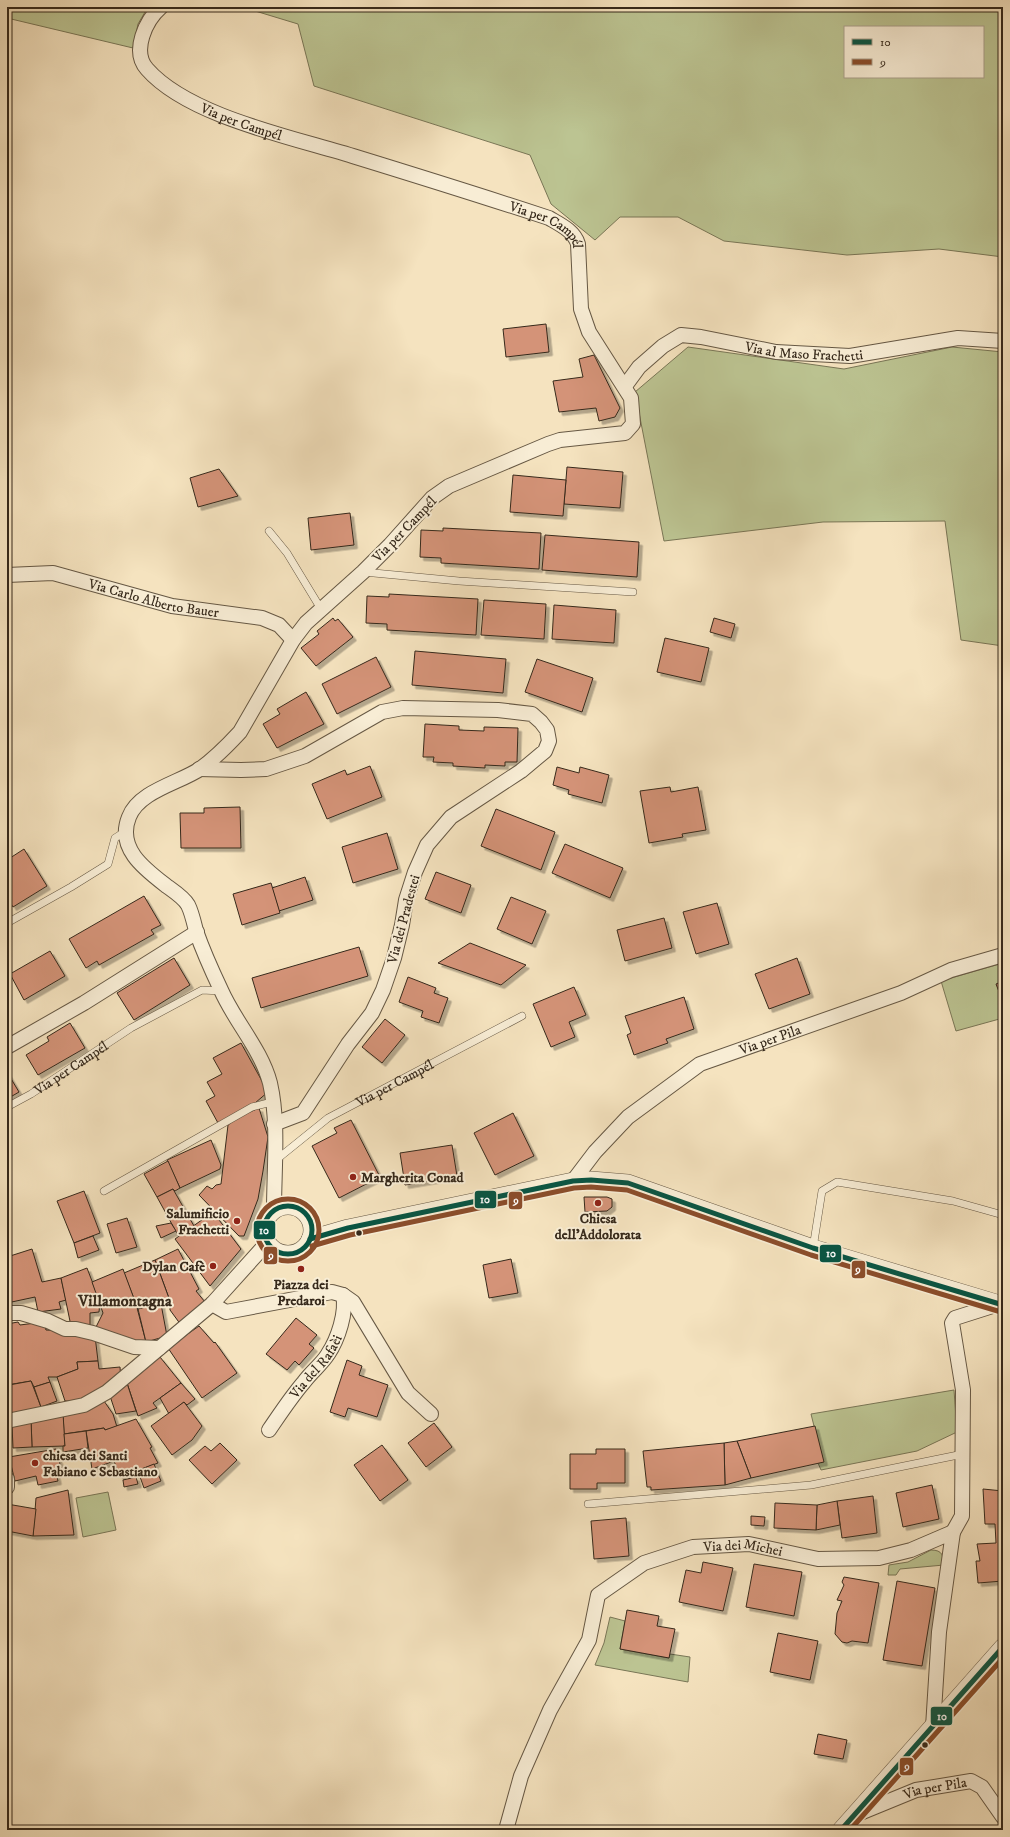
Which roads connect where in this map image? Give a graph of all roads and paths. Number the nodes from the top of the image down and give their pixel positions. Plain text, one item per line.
1 (161, 7) edge
2 (1003, 341) edge
3 (625, 386) junction
4 (270, 531) dead end
5 (363, 572) junction
6 (7, 575) edge
7 (633, 592) dead end
8 (321, 610) junction
9 (294, 640) junction
10 (546, 730) joint
11 (200, 769) junction
12 (126, 830) junction
13 (7, 923) edge
14 (197, 932) junction
15 (1003, 955) edge
16 (221, 991) junction
17 (522, 1016) dead end
18 (7, 1047) edge
19 (272, 1102) junction
20 (7, 1107) edge
21 (274, 1124) junction
22 (274, 1162) junction
23 (573, 1180) junction
24 (104, 1191) dead end
25 (274, 1210) junction
26 (1003, 1215) edge
27 (310, 1239) junction
28 (267, 1243) junction
29 (813, 1248) junction
30 (343, 1295) junction
31 (212, 1304) junction
32 (1001, 1304) edge
33 (7, 1313) edge
34 (159, 1348) junction
35 (431, 1414) dead end
36 (7, 1421) edge
37 (269, 1430) dead end
38 (963, 1454) junction
39 (7, 1479) edge
40 (7, 1487) edge
41 (588, 1504) dead end
42 (953, 1532) junction
43 (1003, 1647) edge
44 (933, 1727) junction
45 (854, 1816) junction
46 (1003, 1817) edge
47 (506, 1830) edge
48 (841, 1830) edge

1 - 3 street, Via per Campél
2 - 3 street, Via al Maso Frachetti
3 - 5 street, Via per Campél
4 - 8 lane
5 - 7 lane, Via per Campél
5 - 8 street, Via per Campél
6 - 9 street, Via Carlo Alberto Bauer
8 - 9 street, Via per Campél
9 - 11 street, Via per Campél
10 - 11 street, Via per Campél
10 - 21 street, Via dei Pradestei
11 - 12 street, Via per Campél
12 - 13 lane, Via per Campél
12 - 14 street, Via per Campél
14 - 16 street, Via per Campél
14 - 18 street
15 - 23 street, Via per Pila
16 - 19 street, Via per Campél
16 - 20 lane, Via per Campél
17 - 22 lane, Via per Campél
19 - 21 street, Via per Campél
19 - 24 lane
21 - 22 street, Via per Campél
22 - 25 street, Via per Campél
23 - 27 street
23 - 29 street
25 - 27 street
25 - 28 street
26 - 29 lane
27 - 28 street
28 - 31 street
29 - 32 street
30 - 31 street
30 - 35 street
30 - 37 street, Via del Rafaèi
31 - 34 street
32 - 38 street
33 - 34 street
34 - 36 street
38 - 41 lane
38 - 42 street
39 - 40 street
42 - 44 street
42 - 47 street, Via dei Michei
43 - 44 street
44 - 45 street
45 - 46 street, Via per Pila
45 - 48 street

